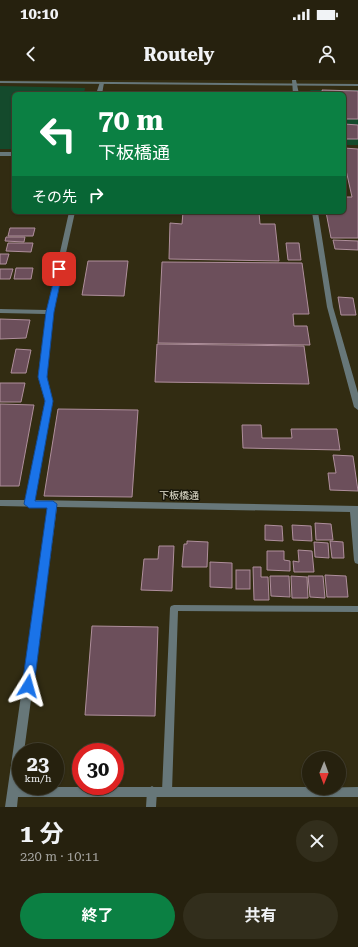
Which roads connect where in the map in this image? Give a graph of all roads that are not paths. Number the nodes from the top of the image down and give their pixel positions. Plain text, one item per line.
1 (0, 82) edge
2 (104, 82) edge
3 (294, 82) edge
4 (358, 85) edge
5 (101, 92) edge
6 (296, 92) edge
7 (0, 154) edge
8 (12, 154) edge
9 (72, 214) edge
10 (315, 214) edge
11 (0, 311) edge
12 (50, 312) junction
13 (358, 407) edge
14 (0, 503) edge
15 (29, 504) junction
16 (53, 504) junction
17 (356, 509) edge
18 (358, 560) edge
19 (358, 609) edge
20 (21, 743) edge
21 (152, 791) junction
22 (168, 791) junction
23 (64, 792) edge
24 (358, 792) edge
25 (13, 795) edge
26 (11, 807) edge
27 (151, 807) edge

1 - 2 street
2 - 3 street
2 - 5 street
3 - 4 street
3 - 6 street
7 - 8 street
9 - 12 street
10 - 13 street
11 - 12 street
12 - 15 street
14 - 15 street, 下板橋通
15 - 16 street, 下板橋通
16 - 17 street, 下板橋通
16 - 20 street
17 - 18 street
19 - 22 lane
21 - 22 street
21 - 23 street
21 - 27 lane
22 - 24 street
25 - 26 street

